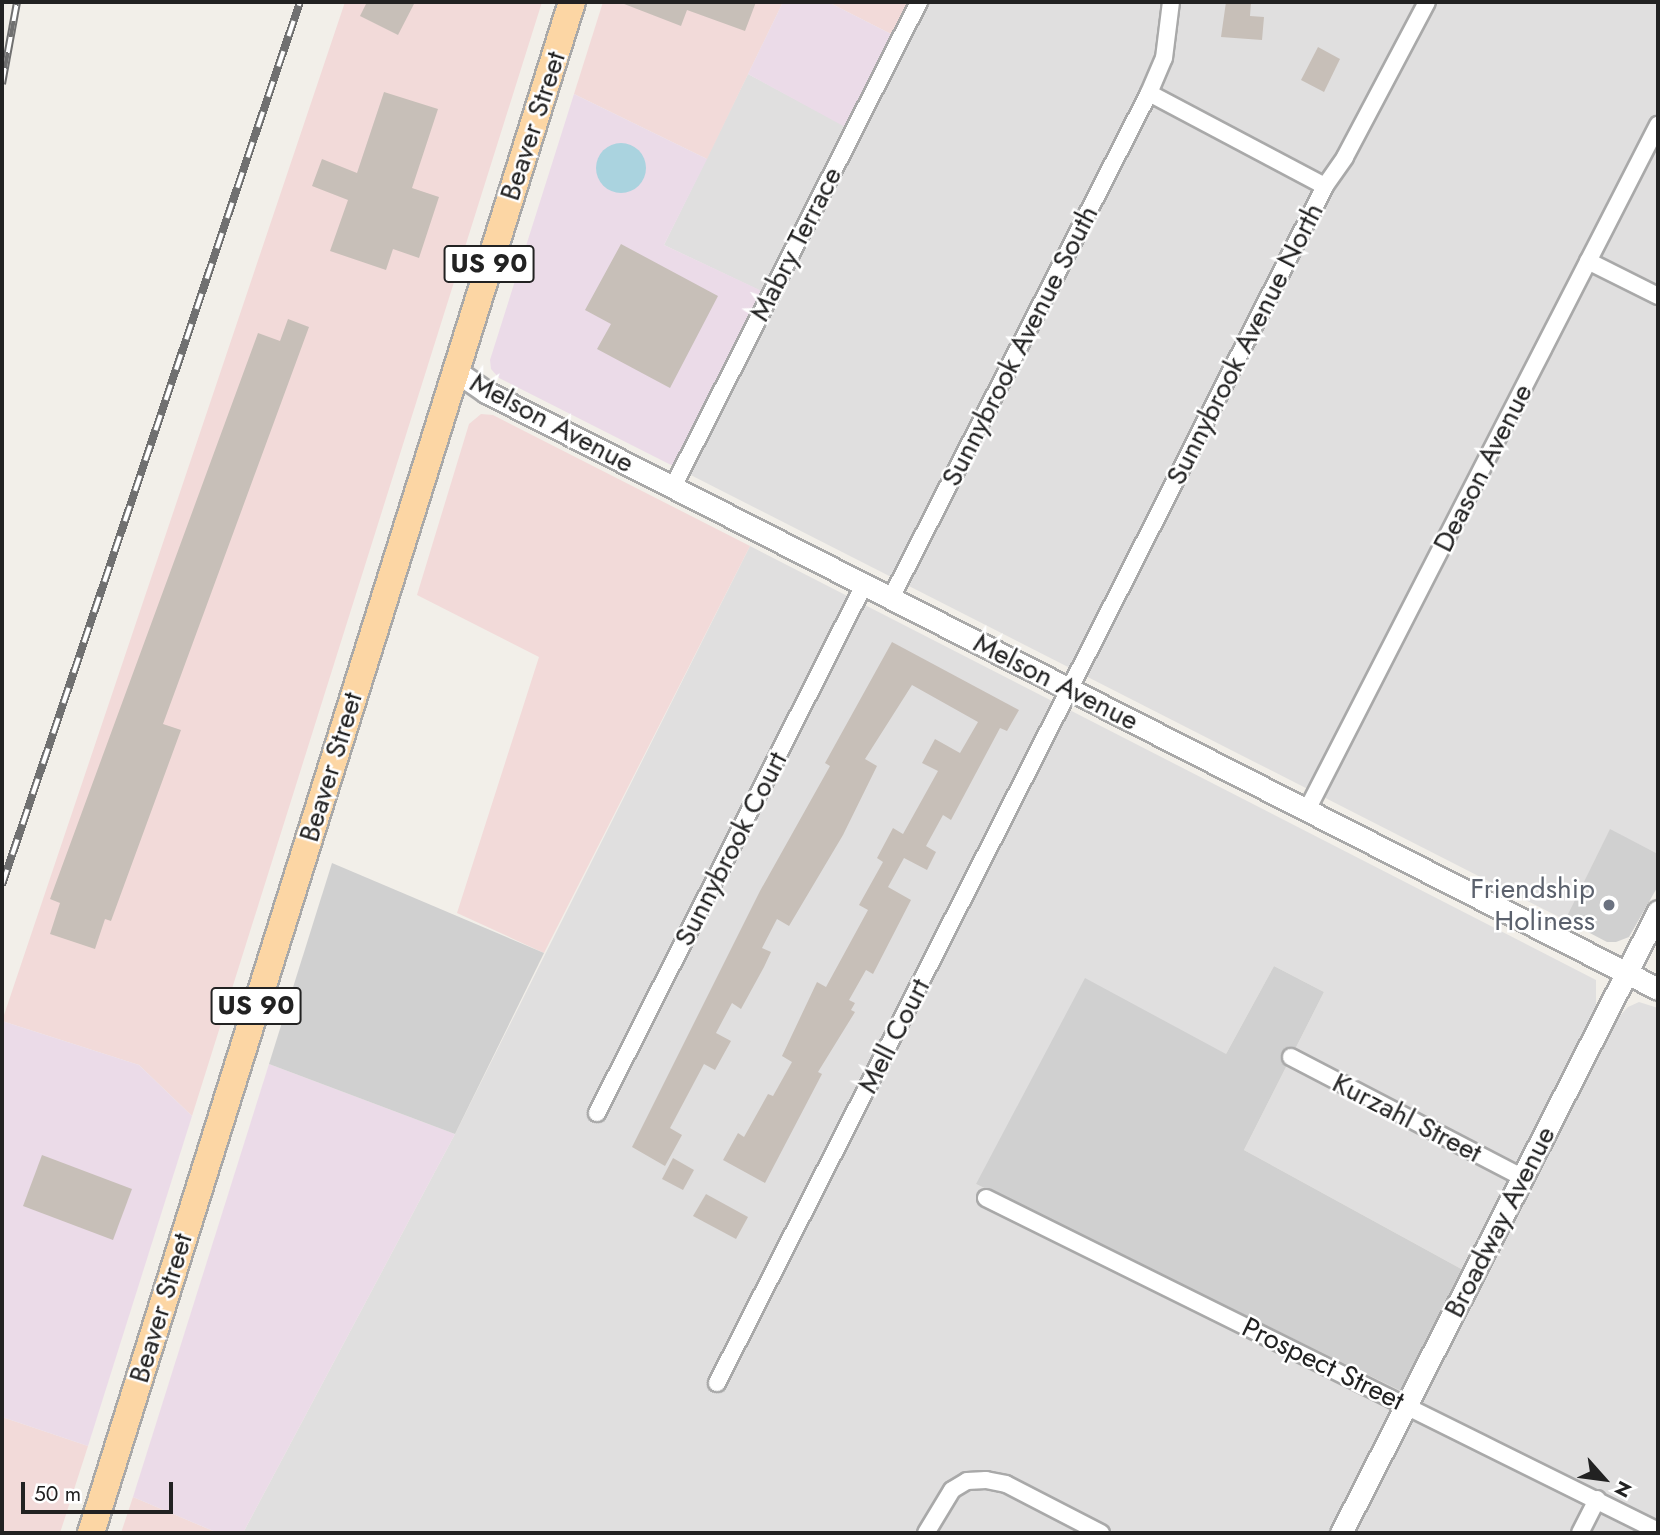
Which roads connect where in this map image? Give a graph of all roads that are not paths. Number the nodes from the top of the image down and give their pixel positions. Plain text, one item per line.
1 (572, 2) edge
2 (919, 2) edge
3 (1171, 2) edge
4 (1427, 2) edge
5 (1149, 93) junction
6 (1658, 125) edge
7 (1325, 186) junction
8 (1588, 261) junction
9 (1658, 296) edge
10 (456, 371) junction
11 (673, 487) junction
12 (864, 584) junction
13 (891, 598) junction
14 (1069, 689) junction
15 (1307, 810) junction
16 (1658, 911) edge
17 (1626, 973) junction
18 (1658, 989) edge
19 (1291, 1057) dead end
20 (597, 1113) dead end
21 (1523, 1178) junction
22 (986, 1198) dead end
23 (718, 1383) dead end
24 (1407, 1405) junction
25 (1597, 1499) junction
26 (1658, 1531) edge
27 (91, 1533) edge
28 (926, 1533) edge
29 (1101, 1533) edge
30 (1341, 1533) edge
31 (1580, 1533) edge

1 - 10 main road, Beaver Street / US 90
2 - 11 street, Mabry Terrace
3 - 5 street, Sunnybrook Avenue South
4 - 7 street, Sunnybrook Avenue North
5 - 7 street
5 - 13 street, Sunnybrook Avenue South
6 - 8 street, Deason Avenue
7 - 14 street, Sunnybrook Avenue North
8 - 9 street
8 - 15 street, Deason Avenue
10 - 11 street, Melson Avenue
10 - 27 main road, Beaver Street / US 90
11 - 12 street, Melson Avenue
12 - 13 street, Melson Avenue
12 - 20 street, Sunnybrook Court
13 - 14 street, Melson Avenue
14 - 15 street, Melson Avenue
14 - 23 street, Mell Court
15 - 17 street, Melson Avenue
16 - 17 street, Broadway Avenue
17 - 18 street, Melson Avenue
17 - 21 street, Broadway Avenue
19 - 21 street, Kurzahl Street
21 - 24 street, Broadway Avenue
22 - 24 street, Prospect Street
24 - 25 street, Prospect Street
24 - 30 street, Broadway Avenue
25 - 26 street, Prospect Street
25 - 31 street
28 - 29 street

